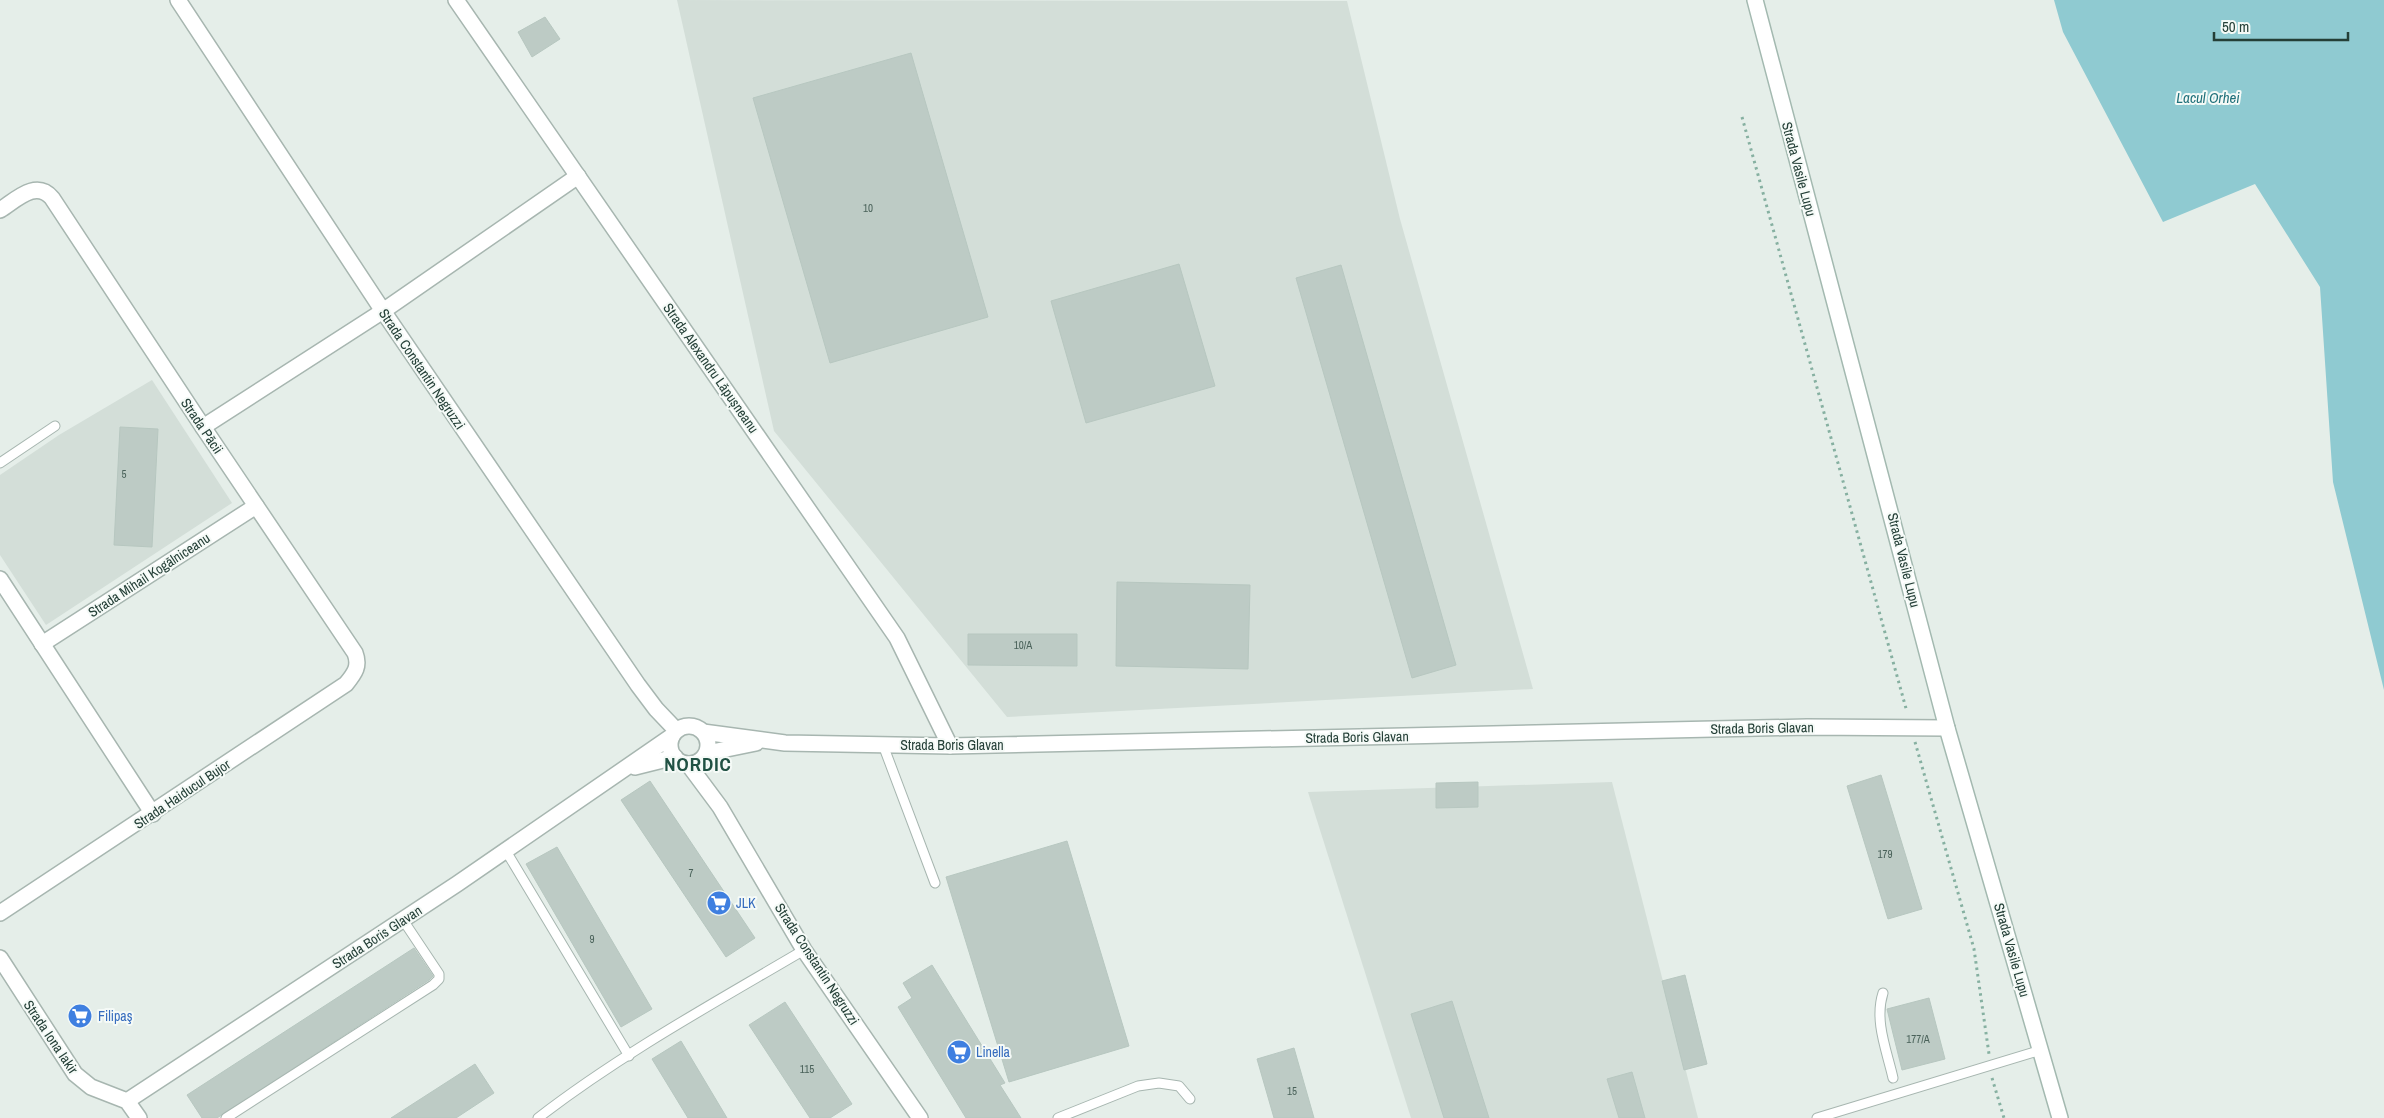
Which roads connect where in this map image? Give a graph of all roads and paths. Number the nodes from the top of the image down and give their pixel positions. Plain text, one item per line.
1 (178, 0) edge
2 (456, 0) edge
3 (1755, 0) edge
4 (1742, 117) dead end
5 (578, 176) junction
6 (0, 210) edge
7 (383, 311) junction
8 (55, 426) dead end
9 (203, 427) junction
10 (0, 463) edge
11 (256, 506) junction
12 (0, 579) edge
13 (42, 644) junction
14 (358, 668) joint
15 (1911, 727) junction
16 (1947, 728) junction
17 (704, 732) junction
18 (674, 733) junction
19 (767, 741) junction
20 (883, 745) junction
21 (950, 746) junction
22 (693, 758) junction
23 (626, 770) junction
24 (153, 814) junction
25 (506, 851) junction
26 (935, 882) dead end
27 (0, 913) edge
28 (403, 920) junction
29 (804, 950) junction
30 (0, 958) edge
31 (1883, 993) dead end
32 (2041, 1050) junction
33 (629, 1056) junction
34 (1990, 1065) junction
35 (1893, 1078) dead end
36 (1190, 1099) dead end
37 (127, 1101) junction
38 (139, 1118) edge
39 (226, 1118) edge
40 (538, 1118) edge
41 (920, 1118) edge
42 (1058, 1118) edge
43 (1817, 1118) edge
44 (2004, 1118) edge
45 (2060, 1118) edge

1 - 7 street, Strada Constantin Negruzzi
2 - 5 street, Strada Alexandru Lăpușneanu
3 - 16 street, Strada Vasile Lupu
4 - 15 path
5 - 7 street
5 - 21 street, Strada Alexandru Lăpușneanu
6 - 9 street, Strada Păcii
7 - 9 street
7 - 18 street, Strada Constantin Negruzzi
8 - 10 lane
9 - 11 street, Strada Păcii
11 - 13 street, Strada Mihail Kogălniceanu
11 - 14 street, Strada Păcii
12 - 13 street
13 - 24 street
14 - 24 street, Strada Haiducul Bujor
15 - 16 street, Strada Boris Glavan
15 - 21 street, Strada Boris Glavan
15 - 34 path
16 - 32 street, Strada Vasile Lupu
17 - 18 street, Strada Boris Glavan
17 - 19 street, Strada Boris Glavan
17 - 22 street
18 - 22 street
18 - 23 street, Strada Boris Glavan
19 - 20 street, Strada Boris Glavan
19 - 22 street, Strada Boris Glavan
20 - 21 street, Strada Boris Glavan
20 - 26 lane
22 - 23 street, Strada Boris Glavan
22 - 29 street, Strada Constantin Negruzzi
23 - 25 street, Strada Boris Glavan
24 - 27 street, Strada Haiducul Bujor
25 - 28 street, Strada Boris Glavan
25 - 33 lane
28 - 37 street, Strada Boris Glavan
28 - 39 lane
29 - 33 lane
29 - 41 street, Strada Constantin Negruzzi
30 - 37 street, Strada Iona Iakir
31 - 35 lane
32 - 34 lane
32 - 45 street, Strada Vasile Lupu
33 - 40 lane
34 - 43 lane
34 - 44 path
36 - 42 lane
37 - 38 street

